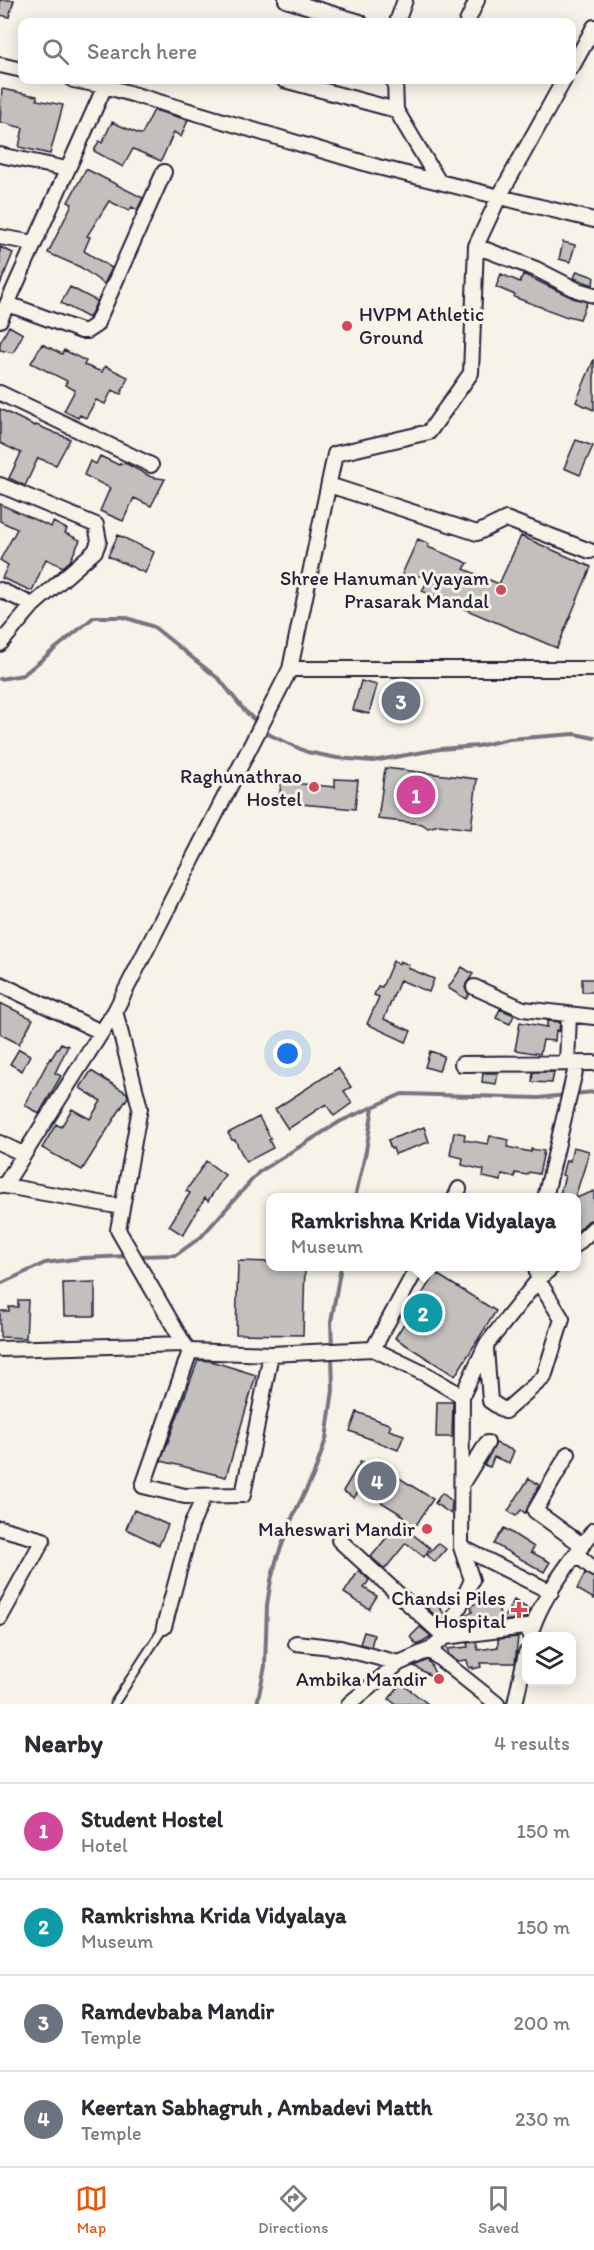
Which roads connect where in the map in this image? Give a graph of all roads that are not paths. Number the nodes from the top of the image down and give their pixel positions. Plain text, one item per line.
1 (286, 0) edge
2 (405, 0) edge
3 (477, 0) edge
4 (329, 6) edge
5 (352, 18) edge
6 (398, 18) edge
7 (468, 18) edge
8 (594, 27) edge
9 (576, 60) edge
10 (0, 65) edge
11 (18, 69) edge
12 (94, 84) edge
13 (299, 84) edge
14 (395, 84) edge
15 (562, 84) edge
16 (105, 86) junction
17 (396, 110) junction
18 (0, 155) edge
19 (68, 169) junction
20 (164, 172) dead end
21 (439, 182) junction
22 (499, 197) junction
23 (594, 220) edge
24 (0, 237) edge
25 (34, 243) junction
26 (476, 246) junction
27 (594, 295) edge
28 (8, 304) junction
29 (0, 320) edge
30 (0, 393) edge
31 (151, 465) dead end
32 (0, 485) edge
33 (329, 485) junction
34 (590, 551) dead end
35 (0, 590) edge
36 (33, 605) junction
37 (0, 644) edge
38 (290, 669) junction
39 (594, 669) edge
40 (0, 984) edge
41 (474, 987) dead end
42 (115, 1011) junction
43 (569, 1015) junction
44 (594, 1017) edge
45 (101, 1032) junction
46 (594, 1063) edge
47 (462, 1064) dead end
48 (573, 1067) junction
49 (0, 1143) edge
50 (23, 1154) junction
51 (2, 1185) edge
52 (546, 1193) edge
53 (122, 1207) junction
54 (594, 1228) edge
55 (581, 1240) edge
56 (415, 1271) edge
57 (537, 1274) edge
58 (486, 1345) junction
59 (187, 1347) junction
60 (0, 1349) edge
61 (373, 1349) junction
62 (271, 1354) junction
63 (462, 1396) junction
64 (487, 1443) dead end
65 (568, 1454) dead end
66 (462, 1484) junction
67 (204, 1496) junction
68 (0, 1528) edge
69 (594, 1530) edge
70 (339, 1540) dead end
71 (461, 1548) junction
72 (579, 1550) junction
73 (594, 1569) edge
74 (551, 1592) junction
75 (0, 1618) edge
76 (164, 1627) joint
77 (531, 1631) edge
78 (445, 1637) junction
79 (296, 1643) dead end
80 (429, 1650) junction
81 (399, 1662) junction
82 (522, 1672) edge
83 (114, 1704) edge
84 (349, 1704) edge
85 (497, 1704) edge
86 (515, 1704) edge

1 - 4 street
2 - 6 street
3 - 7 street
4 - 5 street
8 - 9 street
10 - 11 street
12 - 16 street
13 - 17 street
14 - 17 street
15 - 22 street
16 - 19 street
16 - 21 street
17 - 21 street
18 - 19 street
19 - 25 street
20 - 28 street
21 - 22 street
22 - 23 street
22 - 26 street
24 - 25 street
25 - 28 street
26 - 27 street
26 - 33 street
28 - 29 street
30 - 31 street
32 - 36 street
33 - 34 street
33 - 38 street
35 - 36 street
36 - 37 street
38 - 39 street
38 - 42 street
40 - 45 street
41 - 43 street
42 - 45 street
42 - 53 street
43 - 44 street
43 - 48 street
45 - 50 street
46 - 48 street
47 - 48 street
48 - 52 street
49 - 50 street
50 - 51 street
51 - 53 street
53 - 59 street
54 - 55 street
56 - 61 street
57 - 58 street
57 - 58 street
58 - 63 street
59 - 60 street
59 - 62 street
59 - 67 street
61 - 62 street
61 - 63 street
62 - 67 street
63 - 66 street
64 - 66 street
65 - 72 street
66 - 71 street
67 - 76 street
68 - 75 street
69 - 72 street
70 - 78 street
71 - 74 street
71 - 78 street
72 - 73 street
72 - 74 street
74 - 77 street
76 - 83 lane
77 - 78 street
78 - 80 street
79 - 81 street
80 - 81 street
80 - 85 street
81 - 84 street
82 - 86 street

